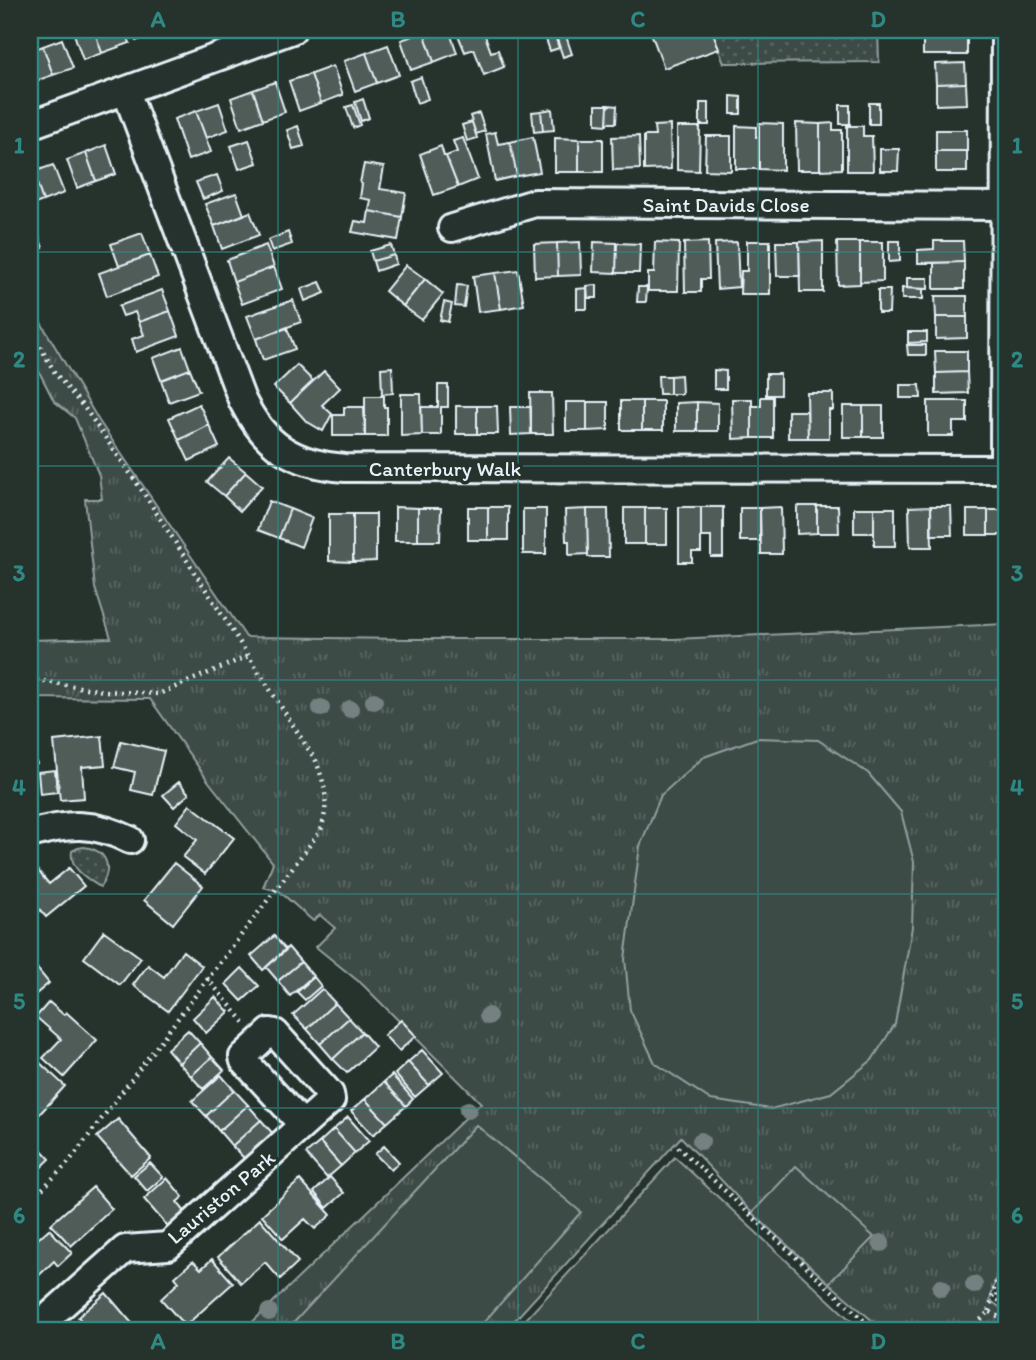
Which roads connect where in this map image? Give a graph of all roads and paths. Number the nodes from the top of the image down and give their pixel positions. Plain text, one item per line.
1 (292, 30) edge
2 (1005, 30) edge
3 (126, 91) junction
4 (1006, 93) edge
5 (30, 125) edge
6 (1004, 206) junction
7 (452, 228) dead end
8 (30, 328) edge
9 (1005, 469) edge
10 (248, 656) junction
11 (30, 679) edge
12 (30, 834) edge
13 (130, 840) dead end
14 (207, 978) junction
15 (266, 1035) junction
16 (303, 1125) junction
17 (678, 1147) dead end
18 (30, 1201) edge
19 (1006, 1240) edge
20 (1006, 1267) edge
21 (1006, 1303) edge
22 (989, 1311) junction
23 (1006, 1321) edge
24 (34, 1330) edge
25 (874, 1330) edge
26 (971, 1330) edge

1 - 3 street
2 - 4 street
3 - 5 street
3 - 9 street, Canterbury Walk
4 - 6 street
6 - 7 street, Saint Davids Close
6 - 9 street
8 - 10 path
10 - 11 path
10 - 14 path
12 - 13 street
14 - 15 path
14 - 18 path
15 - 16 street
15 - 16 street, Lauriston Park
16 - 24 street, Lauriston Park
17 - 25 path
19 - 22 path
20 - 21 path
22 - 23 path
22 - 26 path

